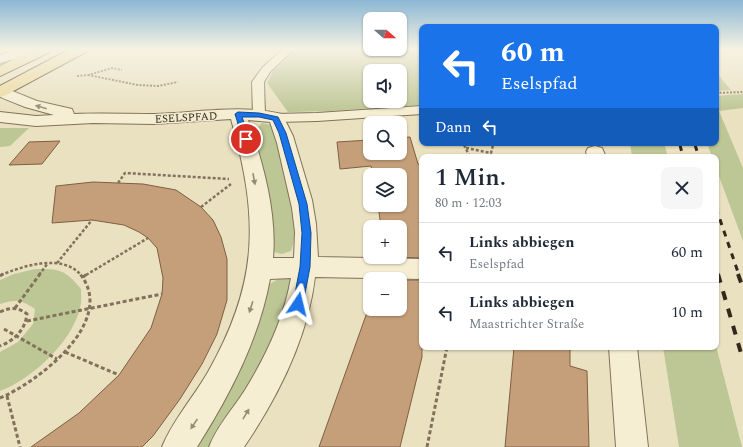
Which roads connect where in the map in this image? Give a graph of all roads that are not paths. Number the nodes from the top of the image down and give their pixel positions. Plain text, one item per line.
1 (42, 70) edge
2 (266, 70) edge
3 (0, 92) edge
4 (419, 110) edge
5 (257, 116) junction
6 (0, 117) edge
7 (93, 118) junction
8 (305, 267) junction
9 (260, 269) junction
10 (419, 269) edge
11 (623, 350) edge
12 (178, 447) edge
13 (225, 447) edge
14 (632, 447) edge

1 - 3 main road
2 - 5 lane
7 -> 3 street, ESELSPFAD
4 - 5 lane, ESELSPFAD
5 - 7 street, ESELSPFAD
5 - 8 street
5 -> 9 street
6 - 7 street, ESELSPFAD
8 - 9 street
8 - 10 street
13 -> 8 street
9 -> 12 street
11 - 14 street

